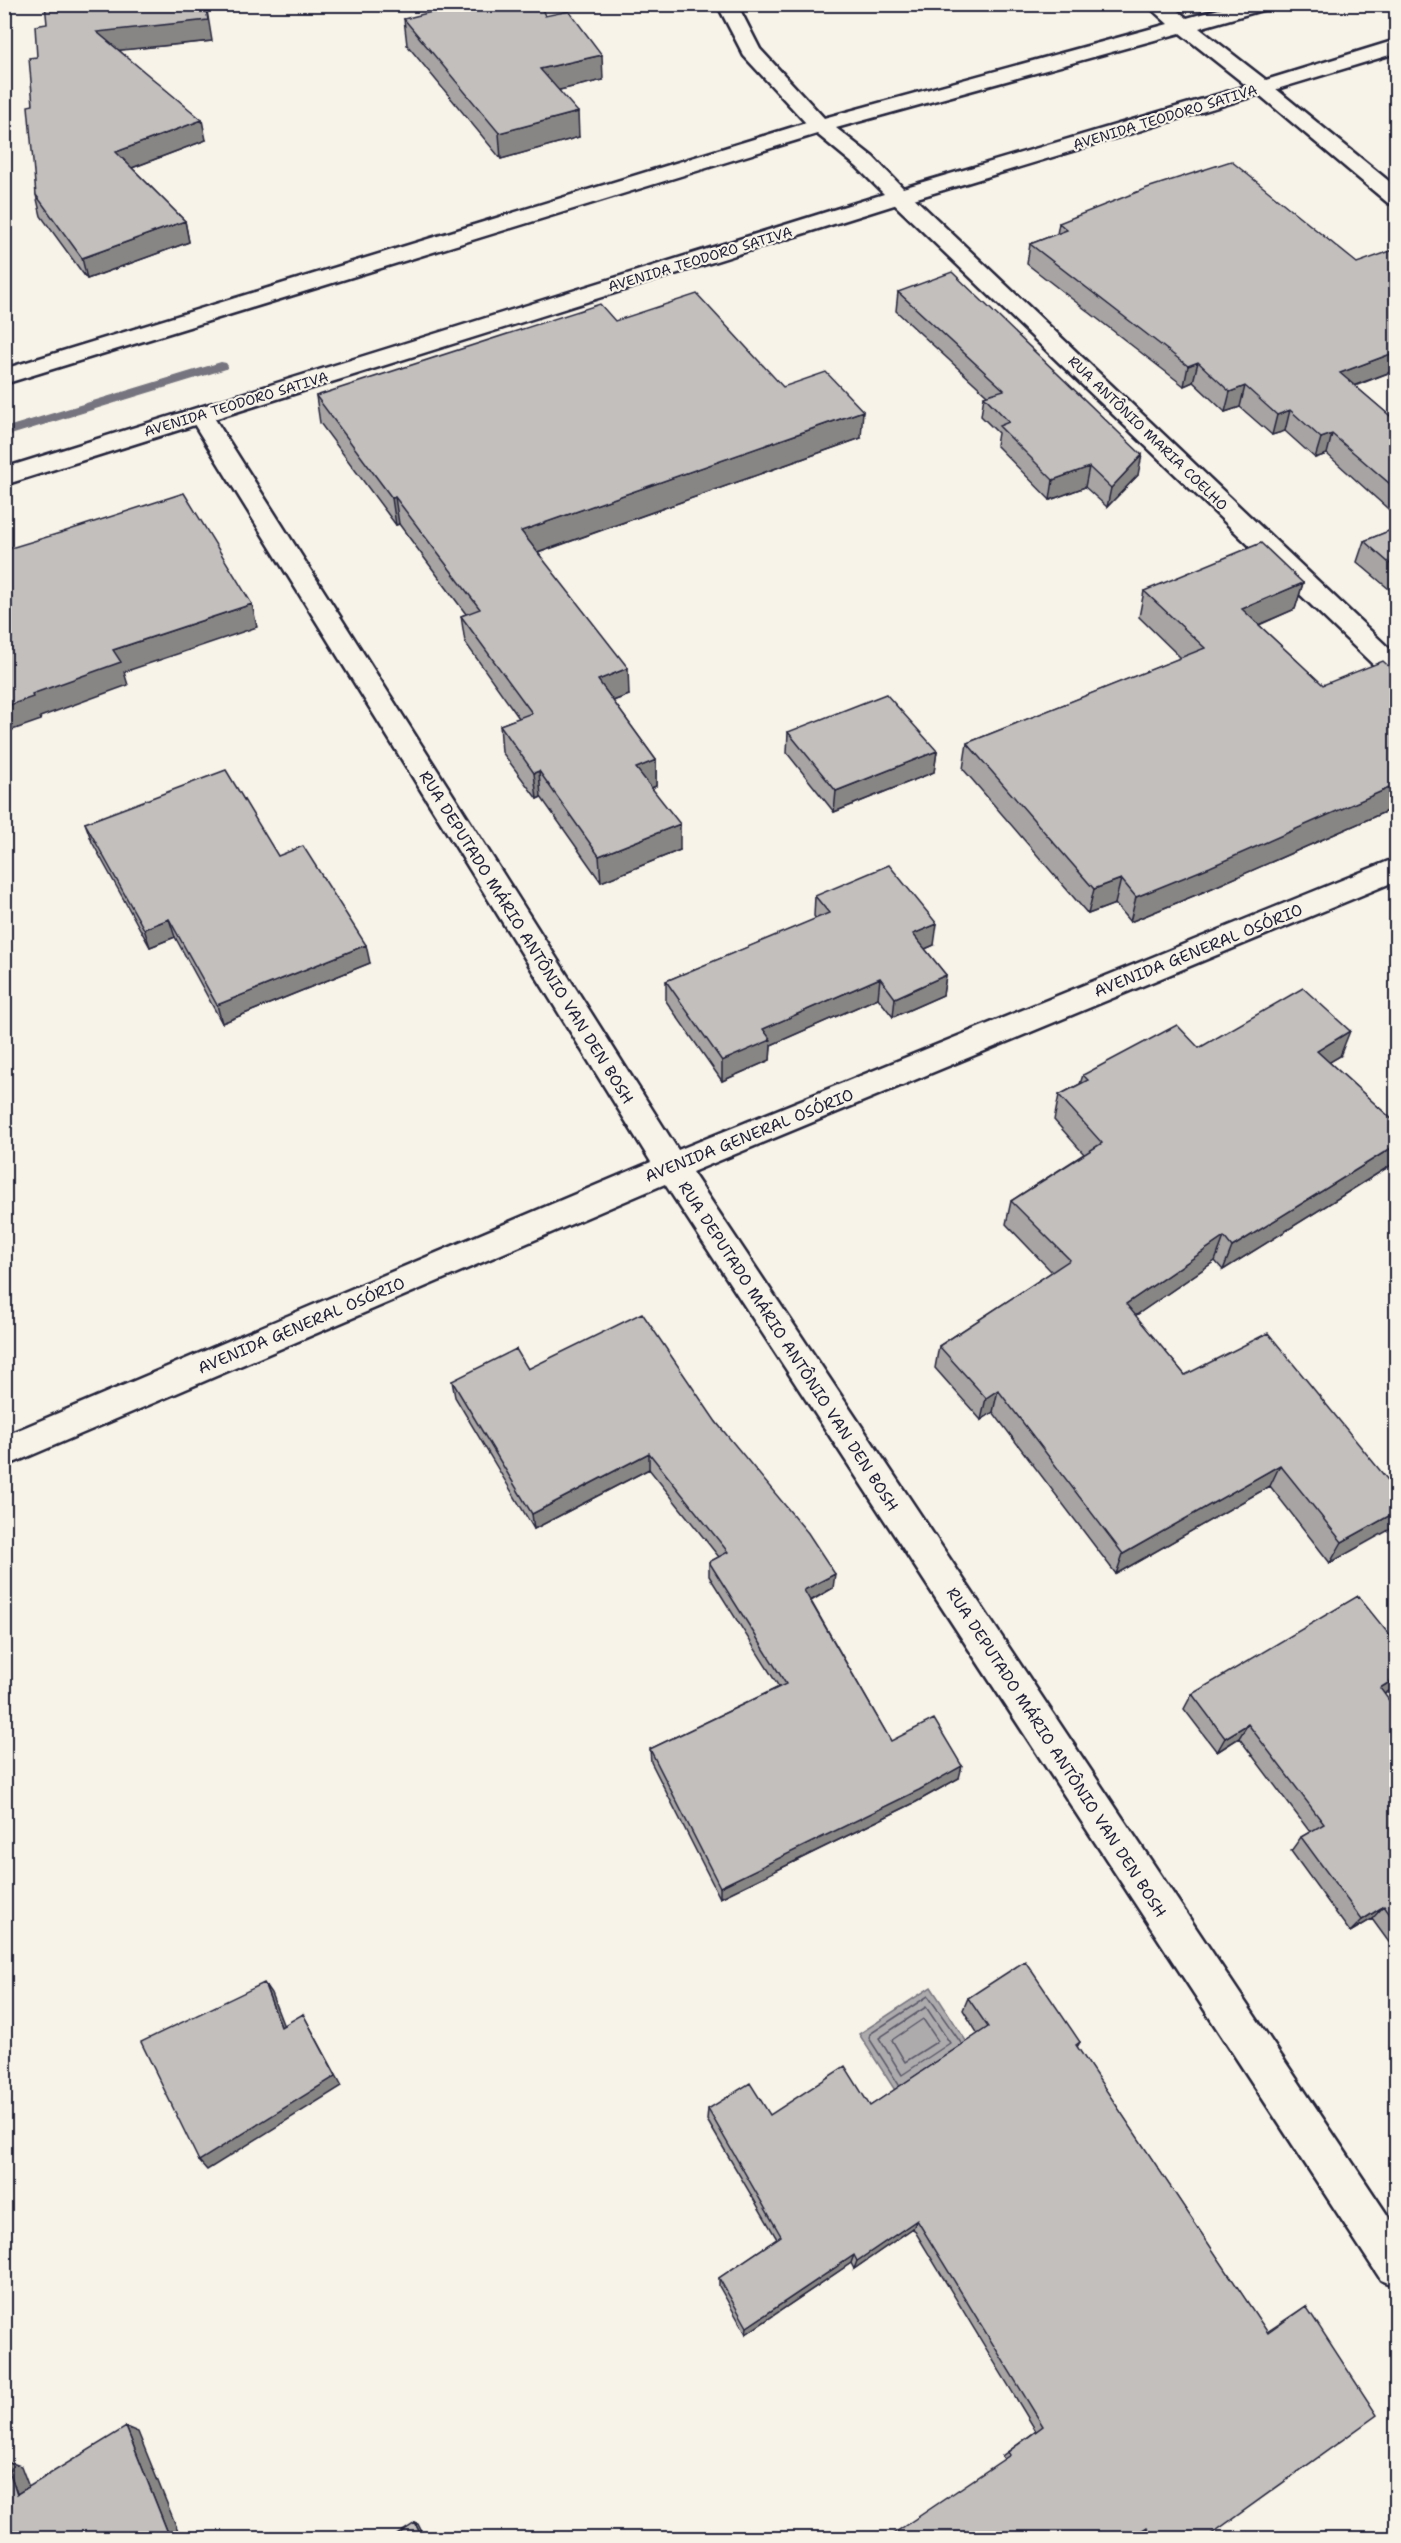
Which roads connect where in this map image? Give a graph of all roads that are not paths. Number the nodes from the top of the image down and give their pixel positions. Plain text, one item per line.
1 (727, 4) edge
2 (1156, 4) edge
3 (1262, 4) edge
4 (1183, 27) junction
5 (1396, 46) edge
6 (1263, 88) junction
7 (820, 126) junction
8 (899, 196) junction
9 (1396, 198) edge
10 (4, 377) edge
11 (201, 416) junction
12 (4, 477) edge
13 (1396, 670) edge
14 (1396, 869) edge
15 (671, 1167) junction
16 (4, 1452) edge
17 (1396, 2265) edge

1 - 7 street, RUA ANTÔNIO MARIA COELHO
2 - 4 street
3 - 4 street
4 - 6 street
4 - 7 street
5 - 6 street, AVENIDA TEODORO SATIVA
6 - 8 street, AVENIDA TEODORO SATIVA
6 - 9 street
7 - 8 street, RUA ANTÔNIO MARIA COELHO
7 - 10 street
8 - 11 street, AVENIDA TEODORO SATIVA
8 - 13 street, RUA ANTÔNIO MARIA COELHO
11 - 12 street, AVENIDA TEODORO SATIVA
11 - 15 street, RUA DEPUTADO MÁRIO ANTÔNIO VAN DEN BOSH
14 - 15 street, AVENIDA GENERAL OSÓRIO
15 - 16 street, AVENIDA GENERAL OSÓRIO
15 - 17 street, RUA DEPUTADO MÁRIO ANTÔNIO VAN DEN BOSH

